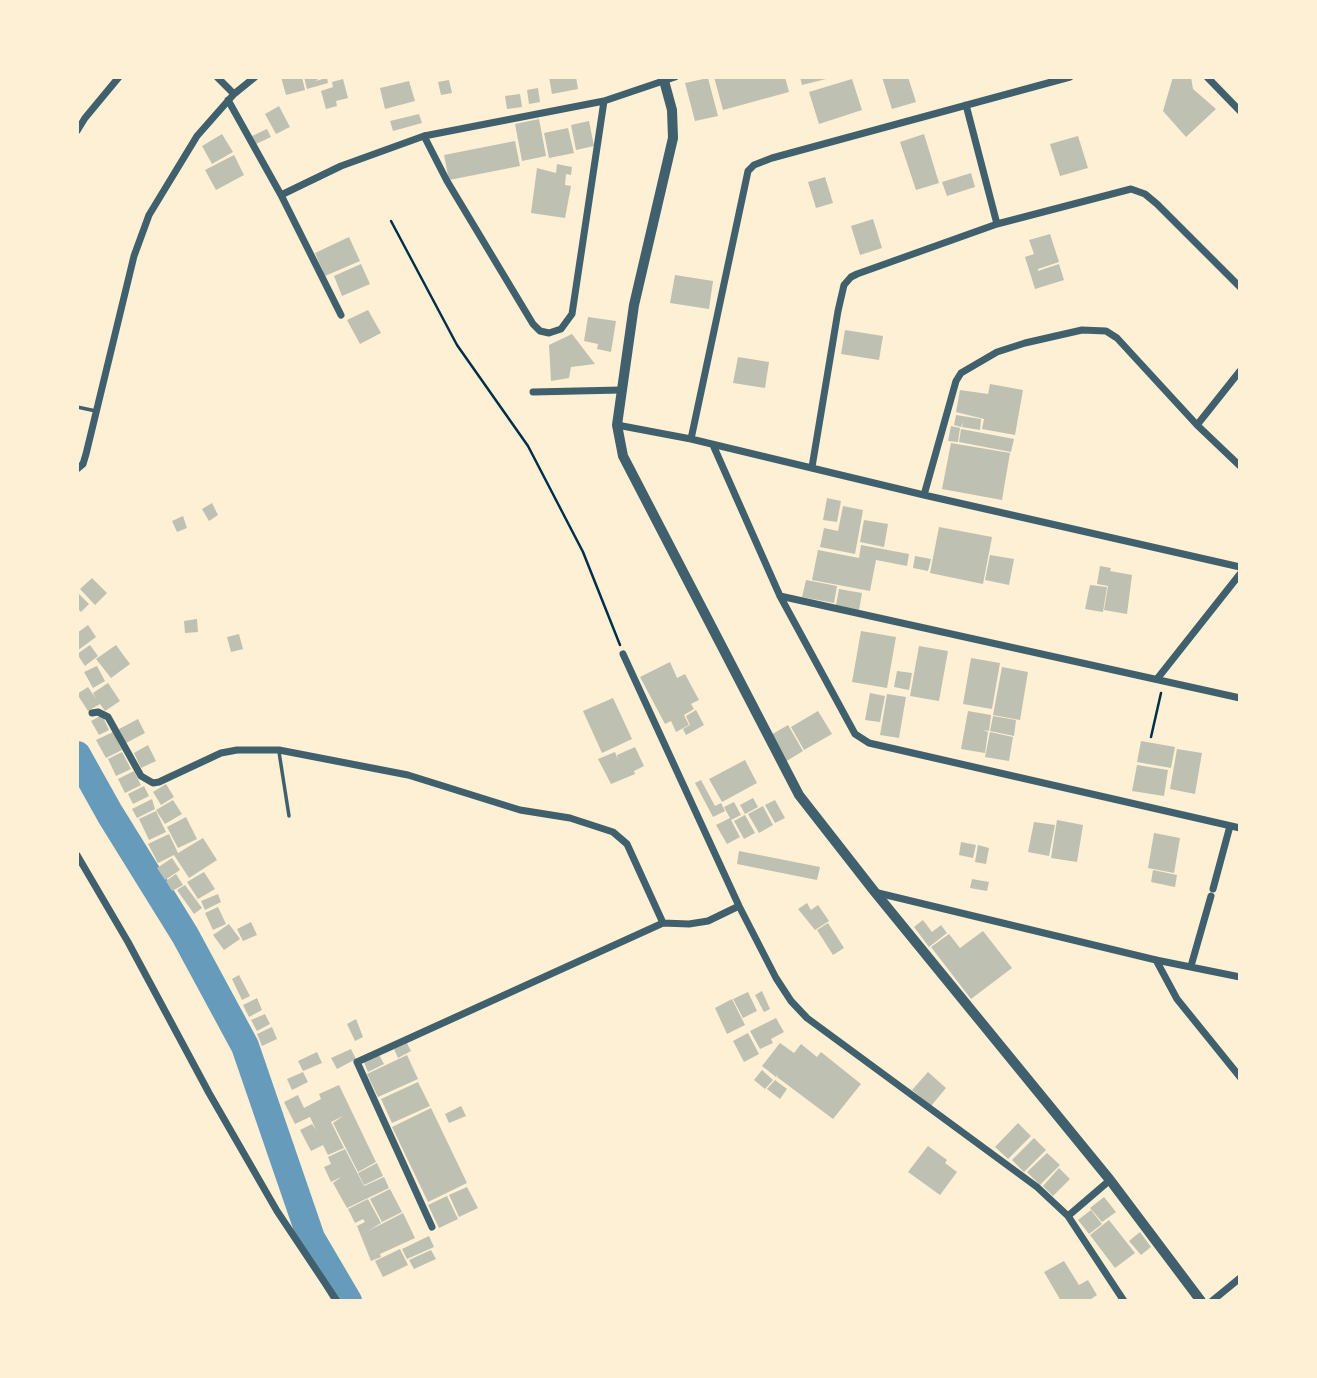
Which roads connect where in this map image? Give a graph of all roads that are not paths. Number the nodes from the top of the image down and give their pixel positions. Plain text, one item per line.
1 (119, 77) edge
2 (217, 77) edge
3 (255, 77) edge
4 (1070, 77) edge
5 (1207, 77) edge
6 (668, 79) edge
7 (231, 97) junction
8 (604, 101) junction
9 (966, 105) junction
10 (1240, 111) edge
11 (77, 131) edge
12 (424, 136) junction
13 (281, 195) junction
14 (997, 224) junction
15 (1240, 287) edge
16 (341, 315) dead end
17 (1240, 371) edge
18 (621, 390) junction
19 (533, 392) dead end
20 (77, 407) edge
21 (96, 411) junction
22 (617, 425) junction
23 (1197, 425) junction
24 (691, 439) junction
25 (713, 445) junction
26 (1240, 466) edge
27 (812, 467) junction
28 (77, 469) edge
29 (924, 495) junction
30 (1240, 567) edge
31 (1240, 574) edge
32 (780, 596) junction
33 (623, 654) road end
34 (1157, 679) junction
35 (1240, 698) edge
36 (92, 713) dead end
37 (279, 750) junction
38 (289, 816) dead end
39 (1230, 826) junction
40 (1240, 828) edge
41 (77, 855) edge
42 (874, 891) junction
43 (739, 906) junction
44 (663, 923) junction
45 (1156, 960) junction
46 (1191, 966) junction
47 (1240, 977) edge
48 (1240, 1077) edge
49 (1110, 1181) junction
50 (1068, 1216) junction
51 (432, 1227) dead end
52 (1240, 1278) edge
53 (337, 1301) edge
54 (1124, 1301) edge
55 (1201, 1301) edge
56 (1212, 1301) edge

1 - 11 street
2 - 7 street
3 - 7 street
4 - 9 street
5 - 10 street
6 - 8 street
6 - 18 street
7 - 13 street
7 - 21 street
8 - 12 street
8 - 12 street
9 - 14 street
9 - 24 street
12 - 13 street
13 - 16 street
14 - 15 street
14 - 27 street
17 - 23 street
18 - 19 street
18 - 22 street
20 - 21 lane
21 - 28 street
22 - 24 street
22 - 42 street
23 - 26 street
23 - 29 street
24 - 25 street
25 - 27 street
25 - 32 street
27 - 29 street
29 - 30 street
31 - 34 street
32 - 34 street
32 - 39 street
33 - 43 street
34 - 35 street
36 - 37 street
37 - 38 lane
37 - 44 street
39 - 40 street
39 - 46 street
41 - 53 street
42 - 45 street
42 - 49 street
43 - 44 street
43 - 50 street
44 - 51 street
45 - 46 street
45 - 48 street
46 - 47 street
49 - 50 street
49 - 55 street
50 - 54 street
52 - 56 street

